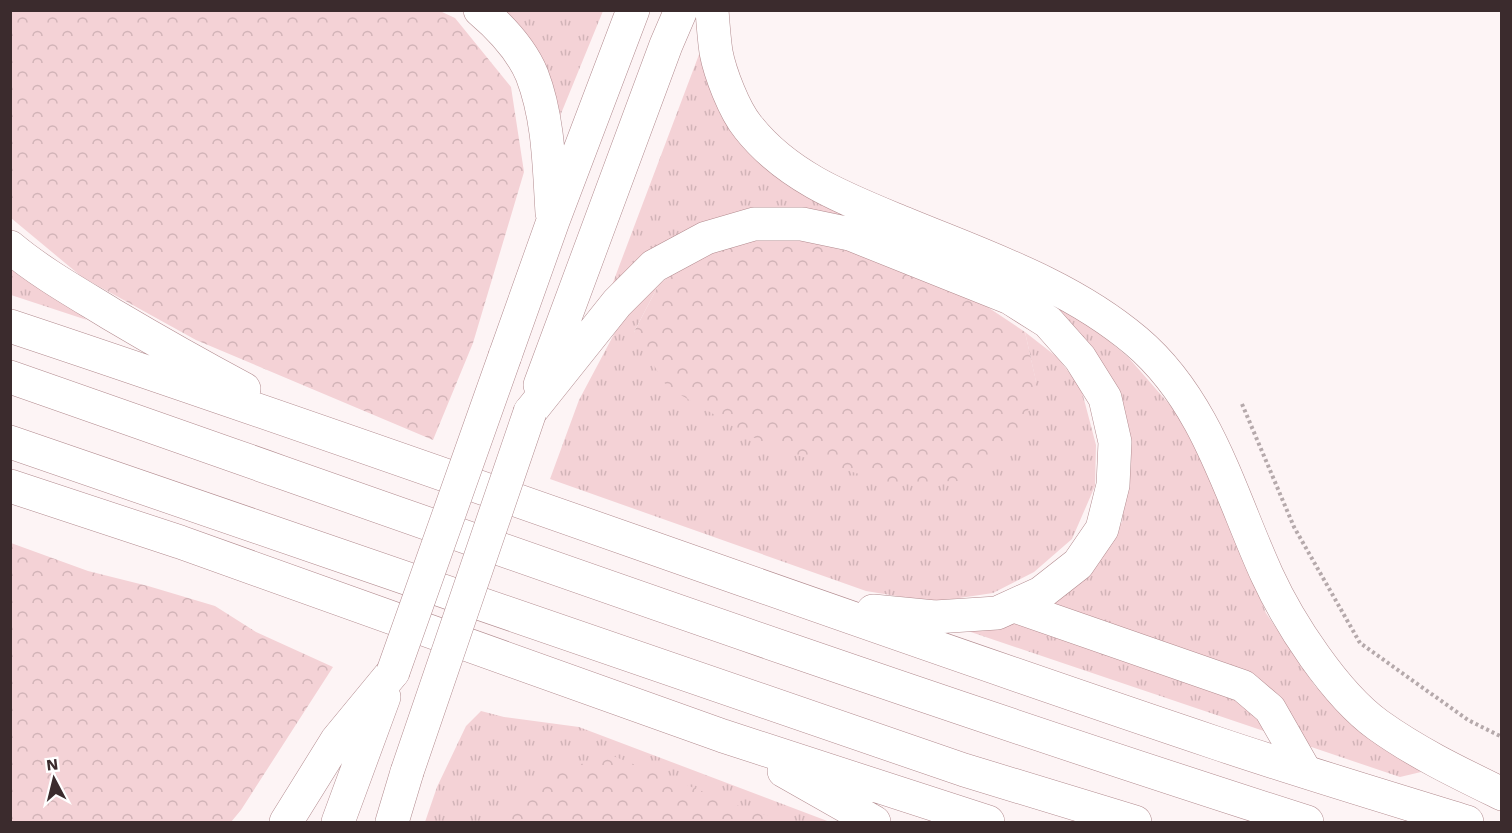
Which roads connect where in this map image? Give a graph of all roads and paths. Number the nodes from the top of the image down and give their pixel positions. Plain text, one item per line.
1 (480, 10) edge
2 (633, 10) edge
3 (681, 10) edge
4 (712, 10) edge
5 (553, 221) junction
6 (10, 247) edge
7 (10, 326) edge
8 (551, 375) junction
9 (10, 377) edge
10 (1242, 404) dead end
11 (339, 438) junction
12 (10, 442) edge
13 (10, 486) edge
14 (775, 591) junction
15 (1012, 606) junction
16 (723, 736) junction
17 (1502, 737) edge
18 (350, 746) junction
19 (1306, 772) junction
20 (1502, 794) edge
21 (286, 822) edge
22 (338, 822) edge
23 (392, 822) edge
24 (874, 822) edge
25 (988, 822) edge
26 (1135, 822) edge
27 (1307, 822) edge
28 (1467, 822) edge

1 - 5 highway
2 - 5 highway
3 - 8 highway
4 - 20 highway
5 - 18 highway, bridge
6 - 11 highway
7 - 11 highway
8 - 15 highway
8 - 23 highway, bridge
9 - 27 highway
10 - 17 path
11 - 14 highway
12 - 26 highway
13 - 16 highway
14 - 15 highway
14 - 19 highway
15 - 19 lane
16 - 24 highway
16 - 25 highway
18 - 21 highway
18 - 22 highway
19 - 28 highway

